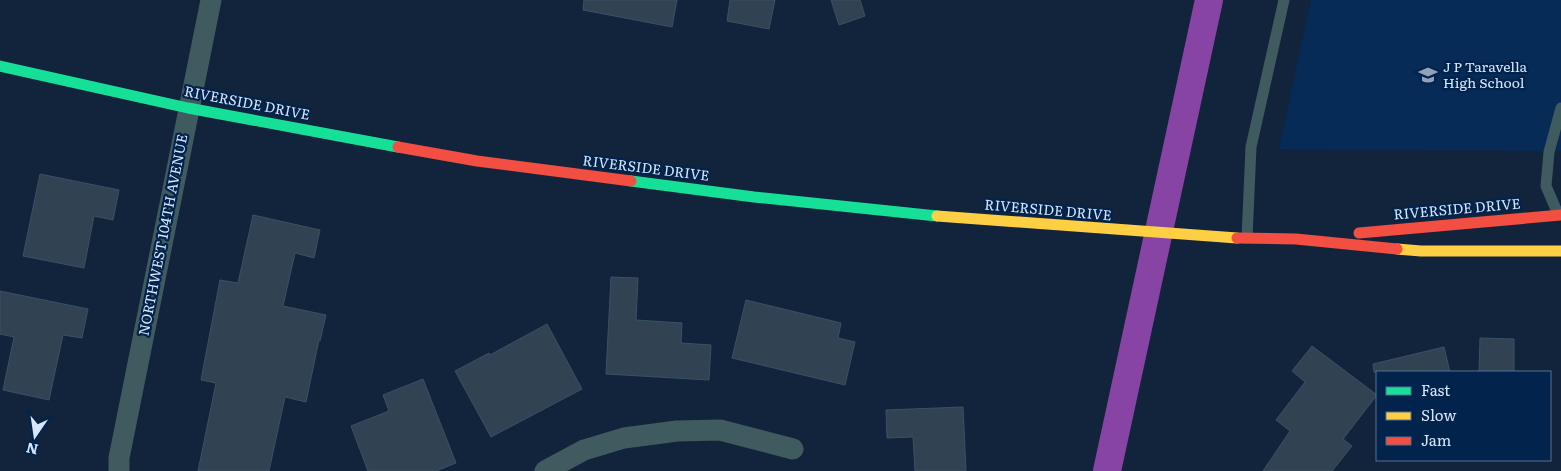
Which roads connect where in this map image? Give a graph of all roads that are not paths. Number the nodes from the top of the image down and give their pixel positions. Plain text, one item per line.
1 (211, 0) edge
2 (1284, 0) edge
3 (0, 66) edge
4 (188, 108) junction
5 (1561, 108) edge
6 (1560, 216) edge
7 (1247, 238) junction
8 (1296, 239) junction
9 (1561, 251) edge
10 (793, 449) dead end
11 (119, 471) edge
12 (545, 471) edge

1 - 4 street, NORTHWEST 104TH AVENUE
2 - 7 lane
3 - 4 street, RIVERSIDE DRIVE
4 - 7 street, RIVERSIDE DRIVE
4 - 11 street, NORTHWEST 104TH AVENUE
5 - 6 lane
6 - 8 street, RIVERSIDE DRIVE
7 - 8 street, RIVERSIDE DRIVE
8 - 9 street, RIVERSIDE DRIVE
10 - 12 street

